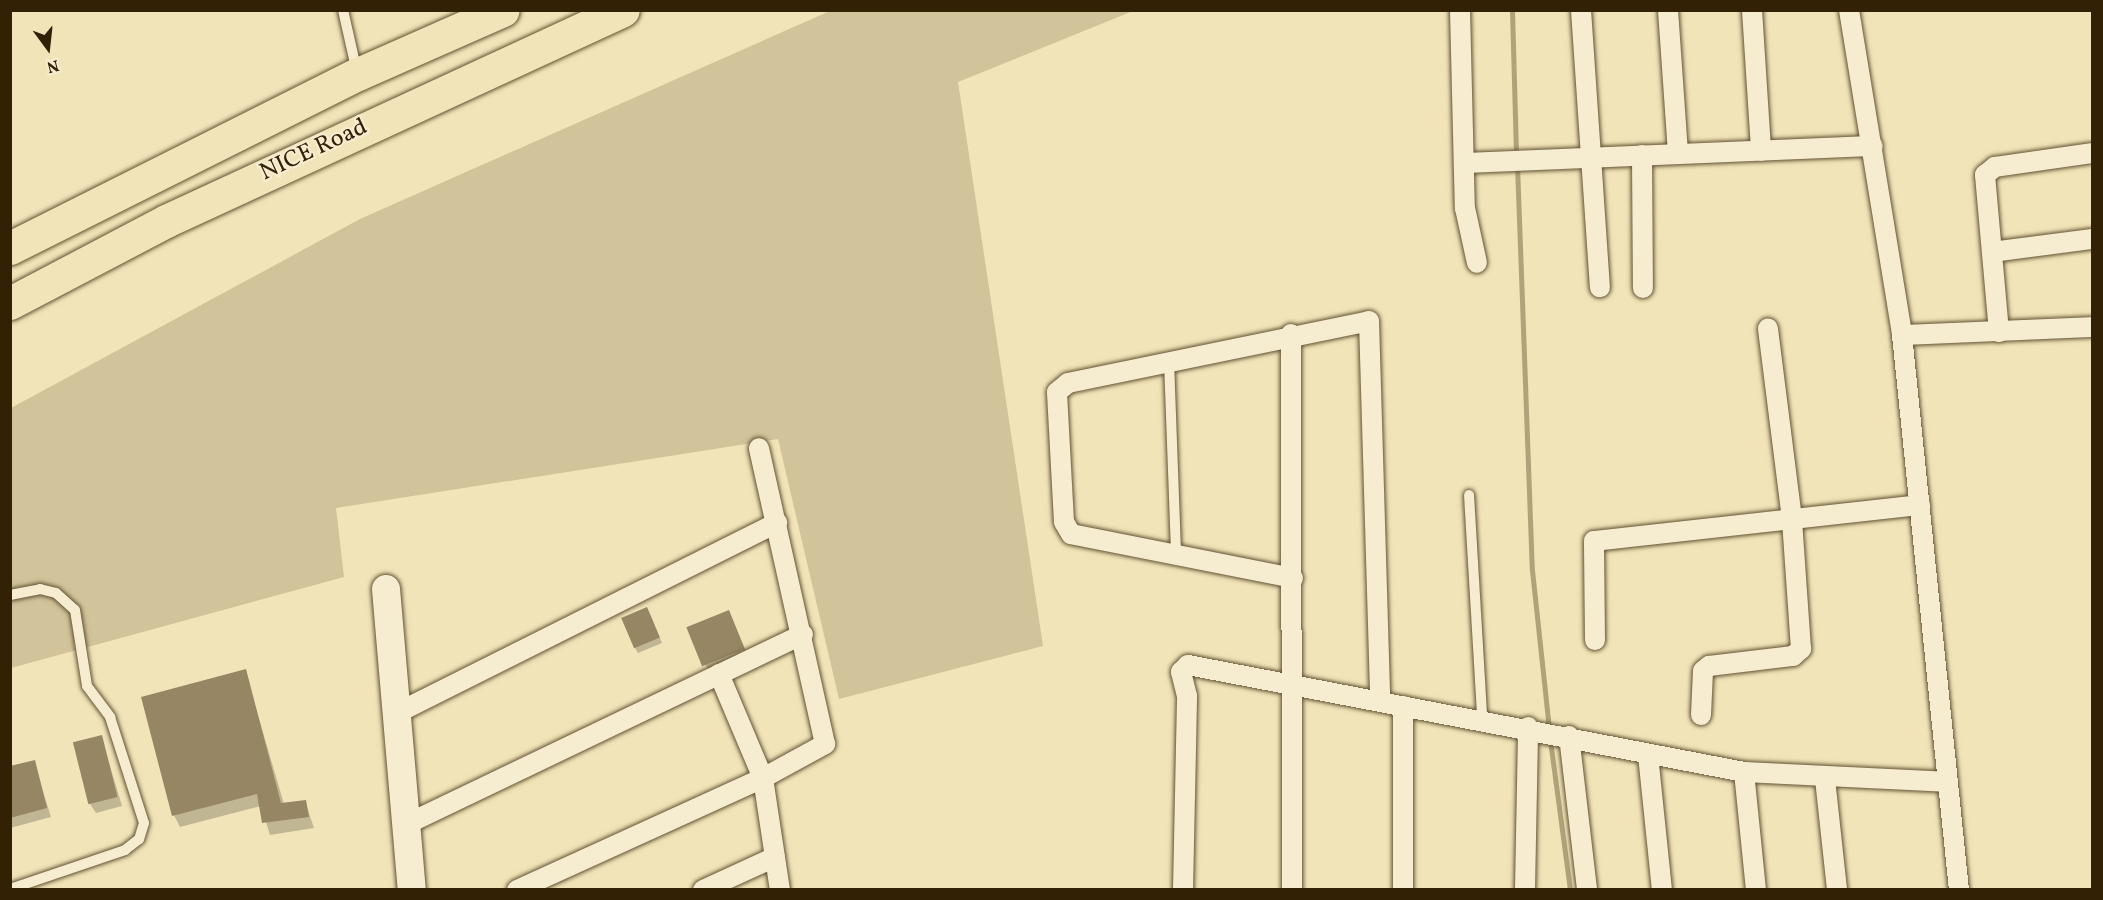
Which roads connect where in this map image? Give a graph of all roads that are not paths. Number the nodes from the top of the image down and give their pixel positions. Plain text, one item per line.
1 (343, 10) edge
2 (503, 10) edge
3 (623, 10) edge
4 (1460, 10) edge
5 (1581, 10) edge
6 (1668, 10) edge
7 (1752, 10) edge
8 (1849, 10) edge
9 (358, 74) junction
10 (1873, 146) junction
11 (1761, 151) junction
12 (2092, 153) edge
13 (1678, 154) junction
14 (1642, 155) junction
15 (1592, 158) junction
16 (1464, 163) junction
17 (2092, 239) edge
18 (10, 248) edge
19 (1992, 252) junction
20 (1477, 263) dead end
21 (1600, 287) dead end
22 (1643, 288) dead end
23 (10, 303) edge
24 (2092, 327) edge
25 (1768, 329) dead end
26 (1999, 332) junction
27 (1291, 334) junction
28 (1902, 334) junction
29 (1169, 361) junction
30 (759, 448) dead end
31 (1469, 495) dead end
32 (1920, 505) junction
33 (1792, 519) junction
34 (777, 523) junction
35 (1176, 555) junction
36 (1293, 578) junction
37 (386, 589) dead end
38 (10, 595) edge
39 (802, 634) junction
40 (1595, 640) dead end
41 (719, 674) junction
42 (1292, 684) junction
43 (1380, 701) junction
44 (1403, 706) junction
45 (399, 712) junction
46 (1701, 715) dead end
47 (1482, 717) junction
48 (1528, 727) junction
49 (1569, 736) junction
50 (1648, 755) junction
51 (1744, 772) junction
52 (763, 778) junction
53 (1825, 779) junction
54 (1946, 782) junction
55 (407, 824) junction
56 (775, 857) junction
57 (10, 889) edge
58 (412, 890) edge
59 (517, 890) edge
60 (703, 890) edge
61 (780, 890) edge
62 (1183, 890) edge
63 (1292, 890) edge
64 (1403, 890) edge
65 (1525, 890) edge
66 (1587, 890) edge
67 (1662, 890) edge
68 (1756, 890) edge
69 (1838, 890) edge
70 (1959, 890) edge

1 - 9 lane
2 - 9 highway, NICE Road
3 - 23 highway, NICE Road
4 - 16 street
5 - 15 street
6 - 13 street
7 - 11 street
8 - 10 street
9 - 18 highway, NICE Road
10 - 11 street
10 - 28 street
11 - 13 street
12 - 19 street
13 - 14 street
14 - 15 street
14 - 22 street
15 - 16 street
15 - 21 street
16 - 20 street
17 - 19 street
19 - 26 street
24 - 26 street
25 - 33 street
26 - 28 street
27 - 29 street
27 - 36 street
27 - 43 street
28 - 32 street
29 - 35 lane
29 - 35 street
30 - 34 street
31 - 47 lane
32 - 33 street
32 - 54 street
33 - 40 street
33 - 46 street
34 - 39 street
34 - 45 street
35 - 36 street
36 - 42 street
37 - 45 street
38 - 57 lane
39 - 41 street
39 - 52 street
41 - 52 street
41 - 55 street
42 - 43 street
42 - 62 street
42 - 63 street
43 - 44 street
44 - 47 street
44 - 64 street
45 - 55 street
47 - 48 street
48 - 49 street
48 - 65 street
49 - 50 street
49 - 66 street
50 - 51 street
50 - 67 street
51 - 53 street
51 - 68 street
52 - 56 street
52 - 59 street
53 - 54 street
53 - 69 street
54 - 70 street
55 - 58 street
56 - 60 street
56 - 61 street

